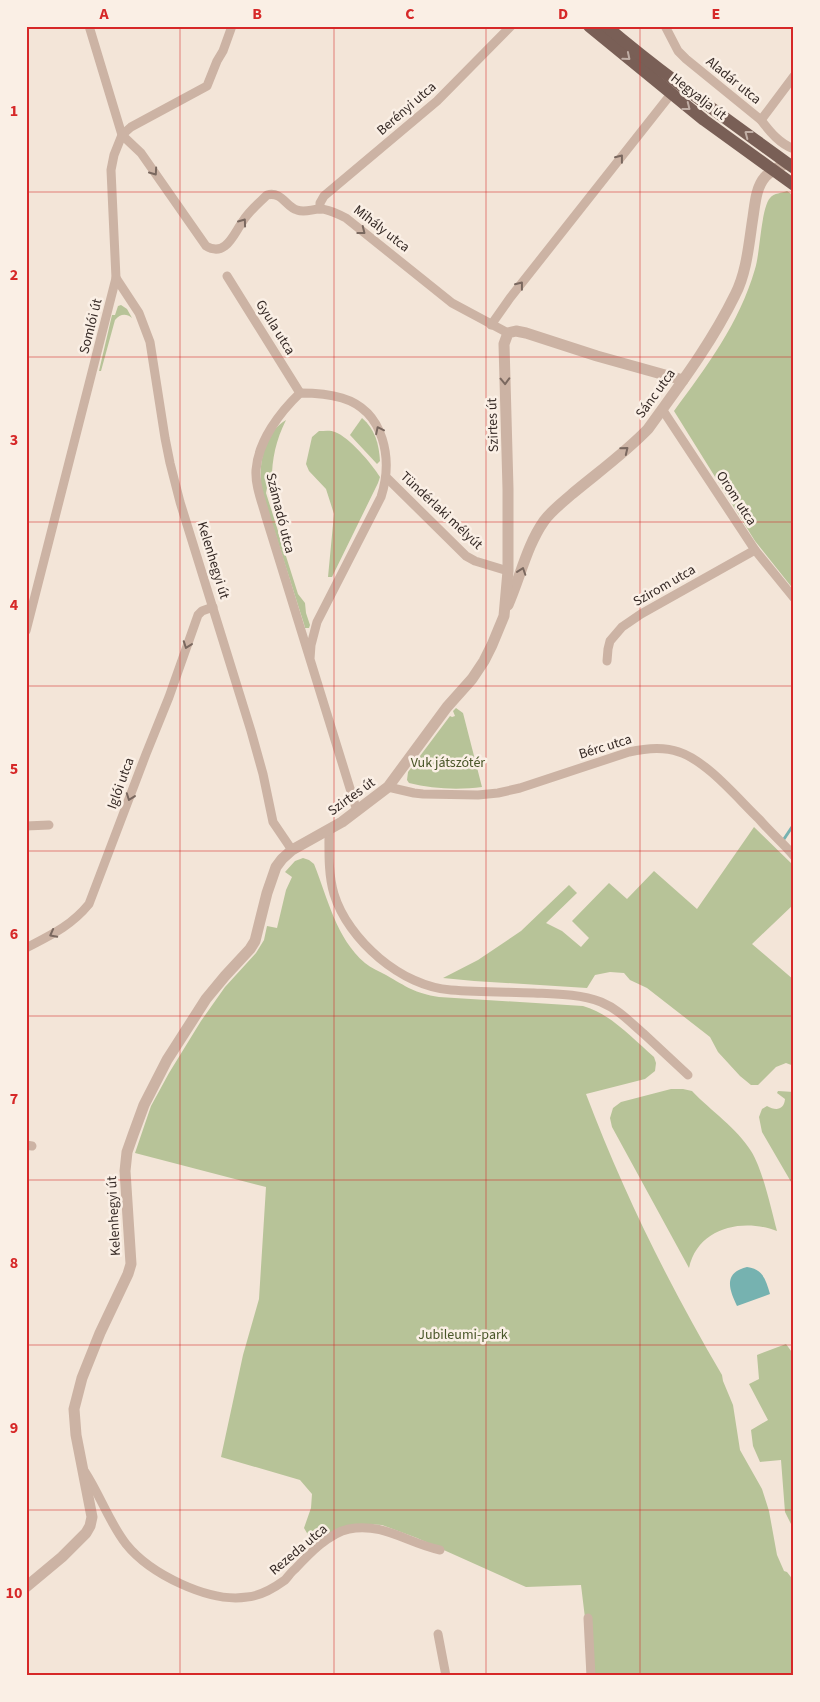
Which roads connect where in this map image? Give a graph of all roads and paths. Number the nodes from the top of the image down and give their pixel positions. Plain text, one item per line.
1 (88, 26) edge
2 (232, 26) edge
3 (511, 26) edge
4 (589, 26) edge
5 (606, 26) edge
6 (665, 26) edge
7 (794, 76) edge
8 (671, 94) junction
9 (761, 120) junction
10 (122, 135) junction
11 (794, 150) edge
12 (792, 162) edge
13 (772, 170) junction
14 (794, 185) edge
15 (320, 209) junction
16 (227, 276) dead end
17 (116, 278) junction
18 (491, 325) junction
19 (508, 333) junction
20 (684, 380) junction
21 (300, 393) junction
22 (662, 409) junction
23 (386, 477) junction
24 (755, 550) junction
25 (508, 571) junction
26 (794, 598) edge
27 (212, 607) junction
28 (504, 616) junction
29 (26, 631) edge
30 (310, 659) junction
31 (607, 660) dead end
32 (388, 787) junction
33 (357, 810) junction
34 (49, 825) dead end
35 (26, 826) edge
36 (329, 830) junction
37 (292, 850) junction
38 (794, 856) edge
39 (26, 948) edge
40 (688, 1074) dead end
41 (82, 1466) junction
42 (440, 1550) dead end
43 (26, 1587) edge
44 (588, 1618) dead end
45 (438, 1634) dead end
46 (446, 1676) edge
47 (591, 1676) edge

1 - 10 street
2 - 10 street
3 - 15 street, Berényi utca
4 -> 8 main road, Hegyalja út
12 -> 5 main road, Hegyalja út
6 - 9 street, Aladár utca
7 - 9 street
8 -> 13 main road, Hegyalja út
18 -> 8 street
9 - 11 street, Aladár utca
10 -> 15 street, Mihály utca
10 - 17 street, Somlói út
12 - 13 street
13 - 14 main road, Hegyalja út
13 - 20 street, Sánc utca
15 -> 18 street, Mihály utca
16 - 21 street, Gyula utca
17 - 27 street, Kelenhegyi út
17 - 29 street, Somlói út
18 - 19 street, Mihály utca
19 - 20 street, Mihály utca
19 -> 25 street, Szirtes út
20 - 22 street, Sánc utca
23 -> 21 street, Számadó utca
21 - 30 street, Számadó utca
22 - 24 street, Orom utca
28 -> 22 street, Sánc utca
23 - 25 street, Tündérlaki mélyút
23 - 30 street, Számadó utca
24 - 26 street, Orom utca
24 - 31 street, Szirom utca
25 - 28 street, Szirtes út
27 - 37 street, Kelenhegyi út
27 -> 39 street, Iglói utca
28 - 32 street, Szirtes út
30 - 33 street, Számadó utca
32 - 33 street, Szirtes út
32 - 38 street, Bérc utca
33 - 36 street, Szirtes út
34 - 35 street
36 - 37 street, Kelenhegyi út
36 - 40 street, Szirtes út
37 - 41 street, Kelenhegyi út
41 - 42 street, Rezeda utca
41 - 43 street, Kelenhegyi út
44 - 47 street
45 - 46 street

